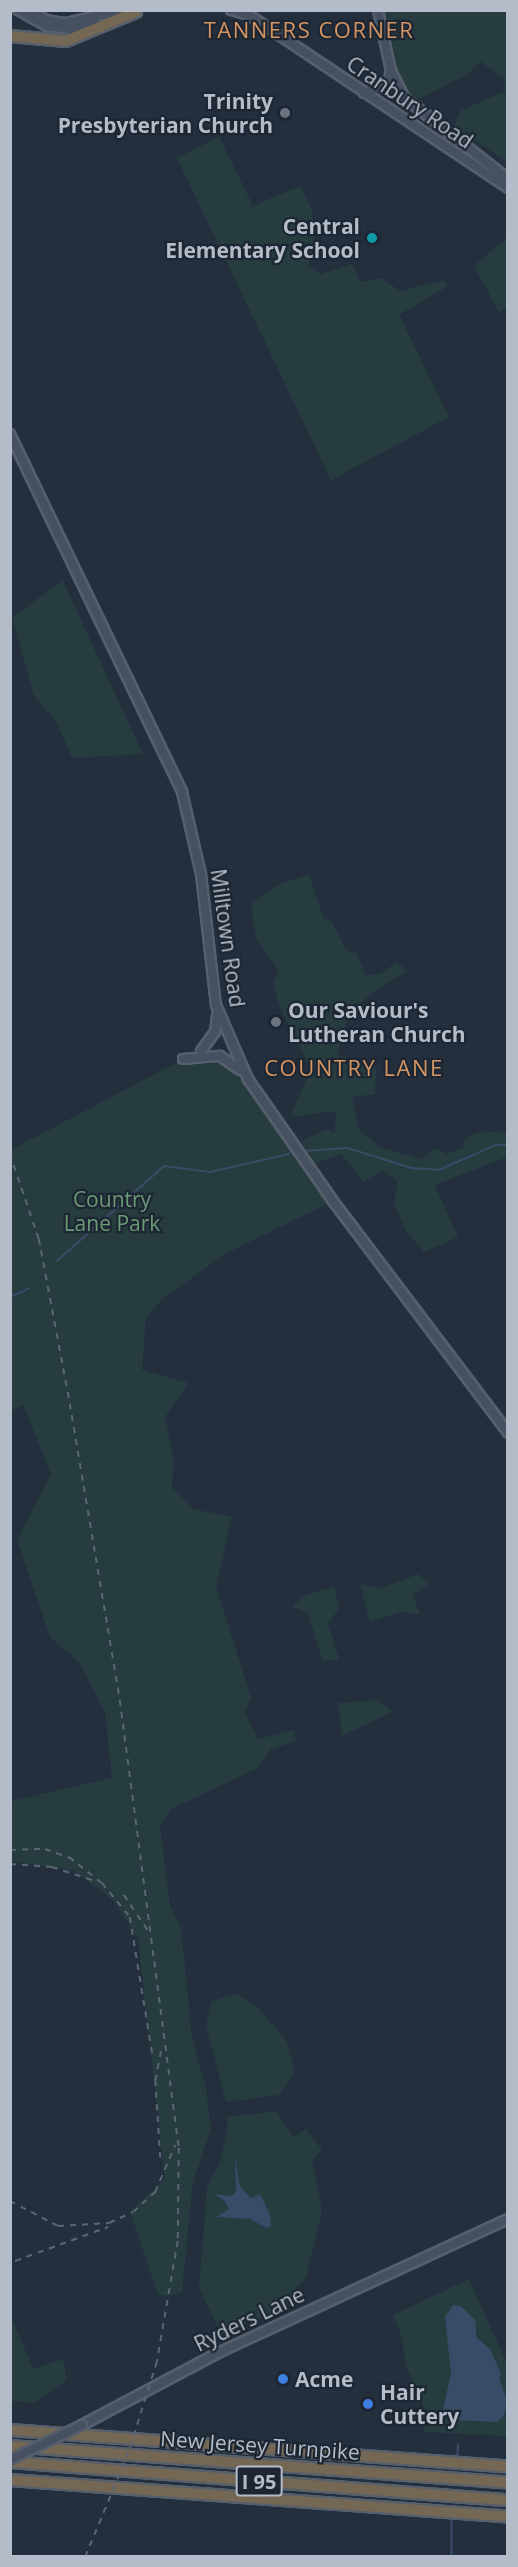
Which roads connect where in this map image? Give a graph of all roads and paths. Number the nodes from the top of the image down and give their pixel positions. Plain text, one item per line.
1 (18, 10) edge
2 (28, 10) edge
3 (105, 10) edge
4 (123, 10) edge
5 (231, 10) edge
6 (378, 10) edge
7 (140, 11) edge
8 (245, 12) edge
9 (78, 21) junction
10 (10, 36) edge
11 (391, 71) junction
12 (363, 93) junction
13 (507, 179) edge
14 (507, 188) edge
15 (10, 434) edge
16 (216, 1005) junction
17 (201, 1051) dead end
18 (183, 1059) dead end
19 (248, 1079) junction
20 (507, 1432) edge
21 (507, 2219) edge
22 (10, 2430) edge
23 (10, 2446) edge
24 (10, 2461) edge
25 (507, 2467) edge
26 (10, 2480) edge
27 (507, 2483) edge
28 (507, 2500) edge
29 (507, 2517) edge

1 - 7 main road
2 - 9 main road
3 - 9 main road
4 - 9 main road
5 - 8 main road, Cranbury Road
6 - 11 main road, Cranbury Road
7 - 10 highway
8 - 12 main road, Cranbury Road
11 - 12 main road
11 - 13 main road, Cranbury Road
12 - 14 main road, Cranbury Road
15 - 16 main road, Milltown Road
16 - 17 main road
16 - 19 main road, Milltown Road
18 - 19 main road
19 - 20 main road, Milltown Road
21 - 24 main road, Ryders Lane, bridge
22 - 25 highway, New Jersey Turnpike / I 95
23 - 27 highway, New Jersey Turnpike / I 95
24 - 28 highway, New Jersey Turnpike / I 95
26 - 29 highway, I 95

